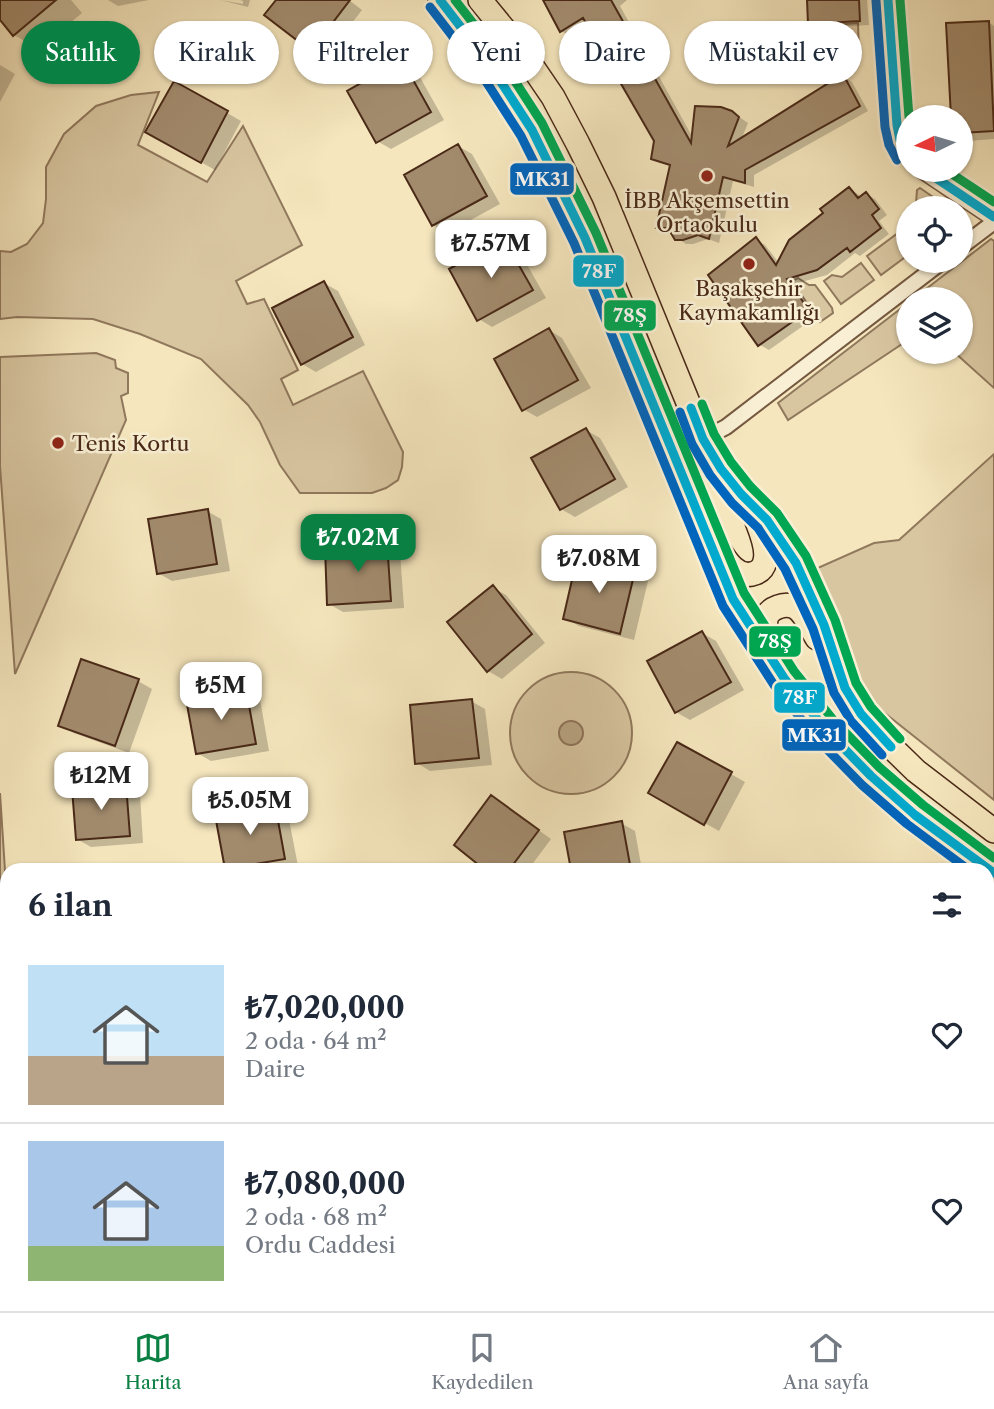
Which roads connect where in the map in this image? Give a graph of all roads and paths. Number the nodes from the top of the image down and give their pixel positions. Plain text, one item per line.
1 (440, 0) edge
2 (480, 0) edge
3 (888, 0) edge
4 (896, 111) edge
5 (941, 182) edge
6 (994, 220) edge
7 (973, 237) edge
8 (927, 273) edge
9 (703, 439) junction
10 (752, 507) junction
11 (695, 510) junction
12 (784, 678) junction
13 (845, 688) junction
14 (994, 831) edge
15 (980, 863) edge

1 - 11 main road
2 - 9 main road
3 - 4 street
5 - 6 street
6 - 7 street
8 - 9 street
9 - 10 main road
10 - 11 main road
10 - 13 main road
11 - 12 main road
12 - 13 main road
12 - 15 main road
13 - 14 main road

